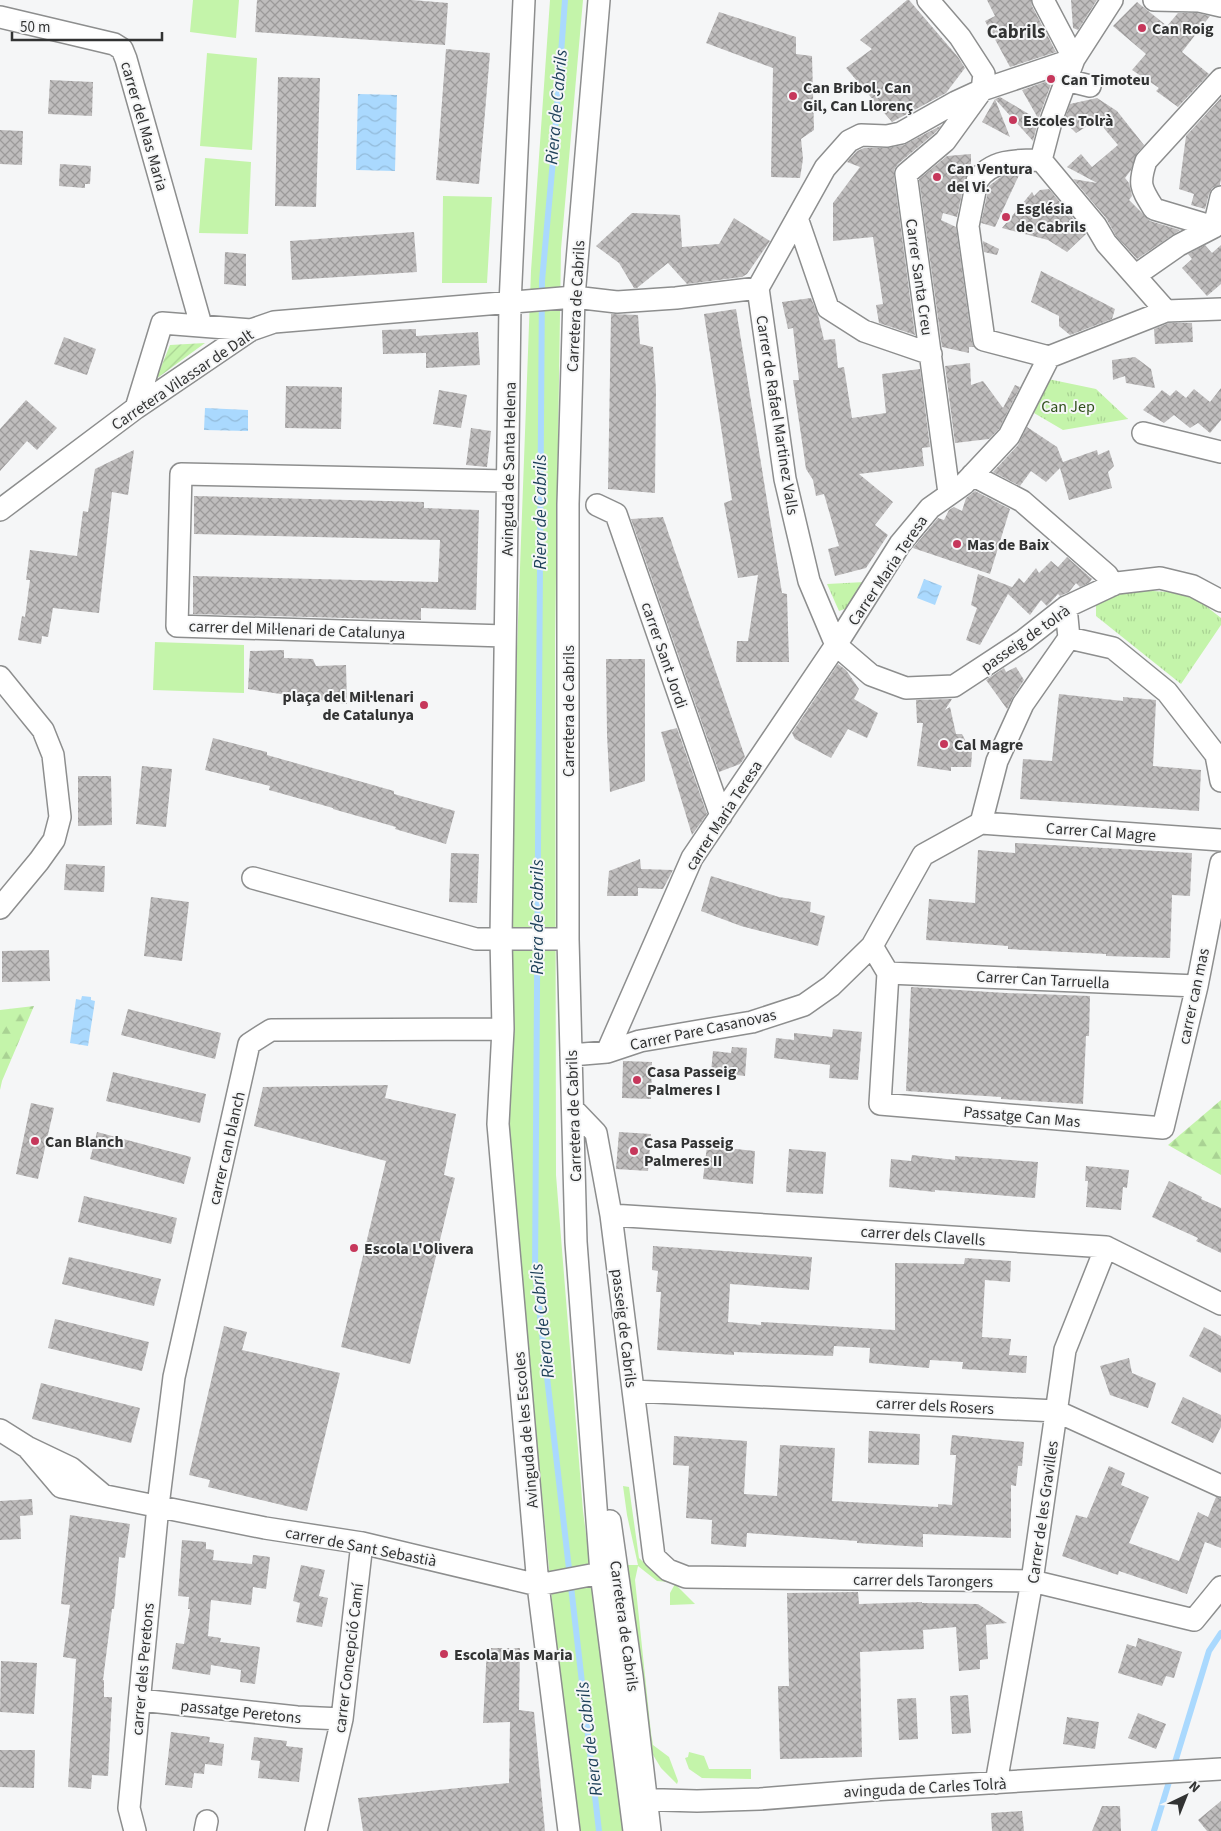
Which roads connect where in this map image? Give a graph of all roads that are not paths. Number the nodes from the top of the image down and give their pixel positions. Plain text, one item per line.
1 (524, 0) edge
2 (599, 0) edge
3 (928, 0) edge
4 (1043, 0) edge
5 (1112, 0) edge
6 (1154, 0) edge
7 (1221, 6) edge
8 (0, 17) edge
9 (1074, 59) junction
10 (1221, 79) edge
11 (1066, 80) junction
12 (1090, 86) dead end
13 (982, 90) junction
14 (1042, 160) junction
15 (1221, 197) edge
16 (797, 218) junction
17 (1214, 227) junction
18 (1136, 275) junction
19 (758, 288) junction
20 (568, 298) junction
21 (517, 303) junction
22 (1221, 309) edge
23 (1166, 311) junction
24 (201, 325) junction
25 (251, 330) junction
26 (931, 354) junction
27 (1049, 358) junction
28 (136, 408) junction
29 (1143, 433) dead end
30 (1221, 452) edge
31 (972, 475) junction
32 (507, 481) junction
33 (949, 493) junction
34 (597, 505) dead end
35 (0, 510) edge
36 (1113, 585) junction
37 (1221, 600) edge
38 (1066, 607) junction
39 (505, 636) junction
40 (1070, 638) junction
41 (836, 645) junction
42 (0, 677) edge
43 (1221, 781) edge
44 (721, 816) junction
45 (980, 823) junction
46 (1221, 840) edge
47 (1221, 863) edge
48 (254, 878) dead end
49 (0, 908) edge
50 (507, 938) junction
51 (562, 939) junction
52 (872, 946) junction
53 (888, 972) junction
54 (1197, 986) junction
55 (503, 1029) junction
56 (607, 1052) junction
57 (571, 1055) junction
58 (573, 1110) junction
59 (1163, 1128) joint
60 (611, 1214) junction
61 (1106, 1247) junction
62 (1221, 1304) edge
63 (633, 1391) junction
64 (1056, 1411) junction
65 (0, 1430) edge
66 (1221, 1486) edge
67 (158, 1506) junction
68 (362, 1543) junction
69 (654, 1557) joint
70 (604, 1573) junction
71 (1032, 1581) junction
72 (544, 1584) junction
73 (1221, 1588) edge
74 (140, 1700) junction
75 (342, 1719) junction
76 (1221, 1769) edge
77 (996, 1783) junction
78 (638, 1800) junction
79 (136, 1831) edge
80 (316, 1831) edge
81 (569, 1831) edge
82 (634, 1831) edge
83 (650, 1831) edge

1 - 21 street, Avinguda de Santa Helena
2 - 20 street, Carretera de Cabrils
3 - 13 street
4 - 9 street
5 - 9 street
6 - 7 street
8 - 24 street, carrer del Mas Maria
9 - 11 street
9 - 13 street
10 - 17 street
11 - 12 street
11 - 14 street
13 - 16 street
13 - 26 street, Carrer Santa Creu
14 - 18 street
14 - 27 street
15 - 17 street
16 - 19 street
16 - 26 street
17 - 18 street
18 - 23 street
19 - 20 street
19 - 41 street, Carrer de Rafael Martinez Valls
20 - 21 street
20 - 51 street, Carretera de Cabrils
21 - 25 street, Carretera Vilassar de Dalt
21 - 32 street, Avinguda de Santa Helena
22 - 23 street
23 - 27 street
24 - 25 street
24 - 28 street
25 - 28 street, Carretera Vilassar de Dalt
26 - 33 street, Carrer Santa Creu
27 - 31 street, Carrer Maria Teresa
28 - 35 street, Carretera Vilassar de Dalt
29 - 30 street
31 - 33 street, Carrer Maria Teresa
31 - 36 street
32 - 39 street, Avinguda de Santa Helena
32 - 39 street, carrer del Mil·lenari de Catalunya
33 - 41 street, Carrer Maria Teresa
34 - 44 street, carrer Sant Jordi
36 - 37 street, passeig de tolrà
36 - 38 street, passeig de tolrà
38 - 40 street
38 - 41 street, passeig de tolrà
39 - 50 street, Avinguda de Santa Helena
40 - 43 street
40 - 45 street
41 - 44 street, carrer Maria Teresa
42 - 49 street
44 - 56 street, carrer Maria Teresa
45 - 46 street, Carrer Cal Magre
45 - 52 street
47 - 54 street, carrer can mas
48 - 50 street
50 - 51 street
50 - 55 street, Avinguda de les Escoles
51 - 57 street, Carretera de Cabrils
52 - 53 street
52 - 56 street, Carrer Pare Casanovas
53 - 54 street, Carrer Can Tarruella
53 - 59 street, Passatge Can Mas
54 - 59 street, carrer can mas
55 - 67 street, carrer can blanch
55 - 72 street, Avinguda de les Escoles
56 - 57 street, Carrer Pare Casanovas
57 - 58 street, Carretera de Cabrils
58 - 60 street, passeig de Cabrils
58 - 70 street, Carretera de Cabrils
60 - 61 street, carrer dels Clavells
60 - 63 street, passeig de Cabrils
61 - 62 street, carrer dels Clavells
61 - 64 street, Carrer de les Gravilles
63 - 64 street, carrer dels Rosers
63 - 69 street, passeig de Cabrils
64 - 66 street, carrer dels Rosers
64 - 71 street, Carrer de les Gravilles
65 - 67 street, carrer de Sant Sebastià
67 - 68 street, carrer de Sant Sebastià
67 - 74 street, carrer dels Peretons
68 - 72 street, carrer de Sant Sebastià
68 - 75 street, carrer Concepció Camí
69 - 71 street, carrer dels Tarongers
70 - 72 street, carrer de Sant Sebastià
70 - 78 street, Carretera de Cabrils
71 - 73 street, carrer dels Tarongers
71 - 77 street, Carrer de les Gravilles
72 - 81 street, Avinguda de les Escoles
74 - 75 street, passatge Peretons
74 - 79 street, carrer dels Peretons
75 - 80 street, carrer Concepció Camí
76 - 77 street, avinguda de Carles Tolrà
77 - 78 street, avinguda de Carles Tolrà
78 - 82 street, Carretera de Cabrils
78 - 83 street, Carretera de Cabrils

